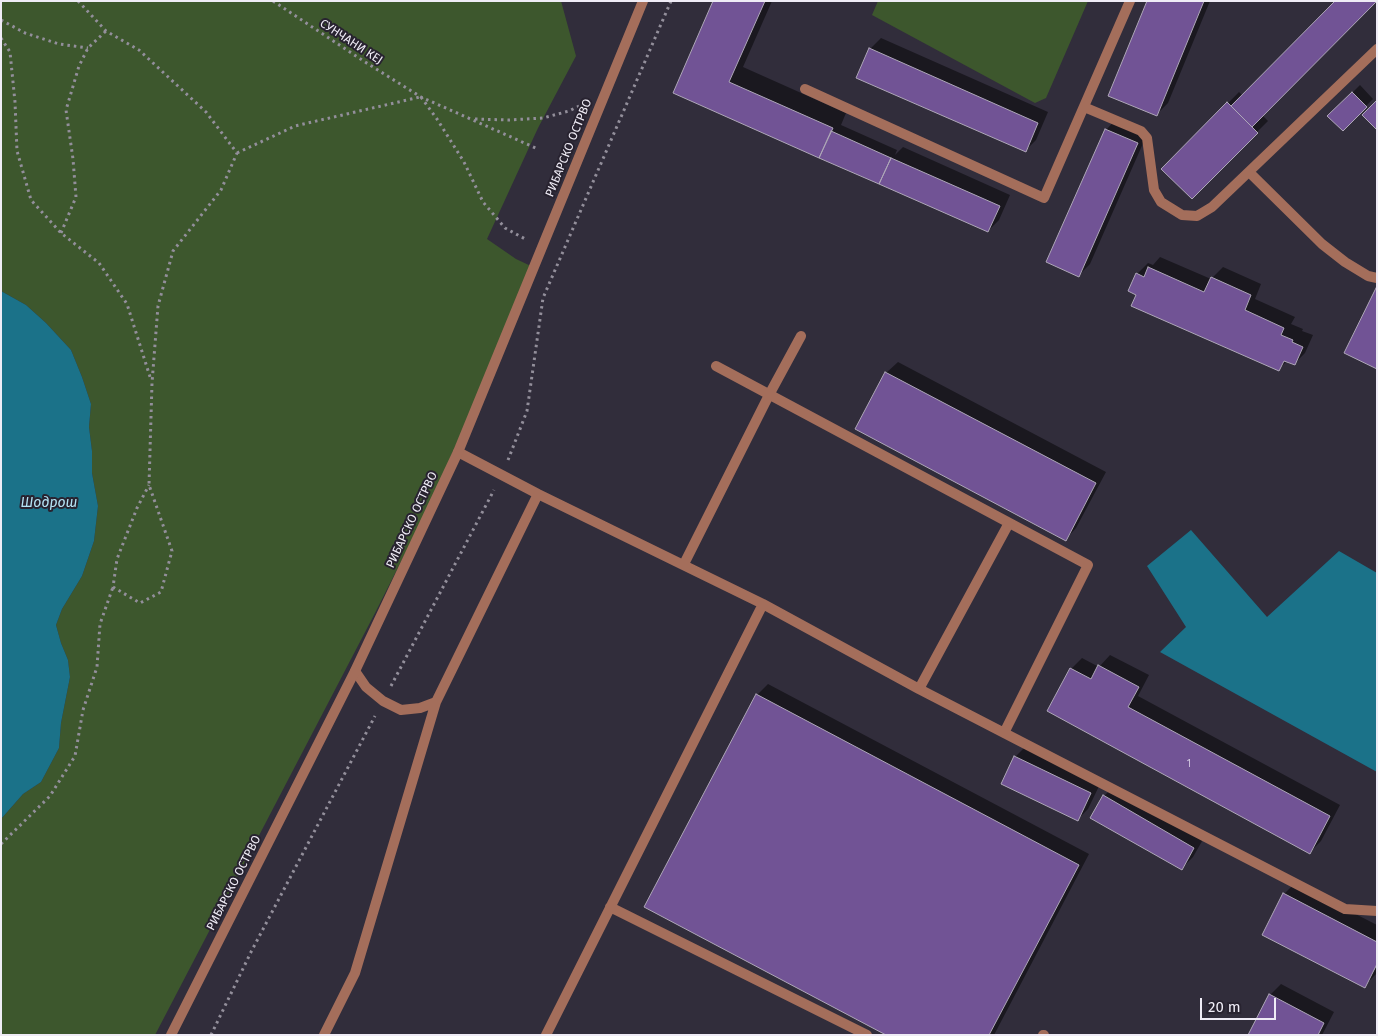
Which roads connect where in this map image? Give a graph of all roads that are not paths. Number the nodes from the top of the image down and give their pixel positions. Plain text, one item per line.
1 (643, 1) edge
2 (1130, 1) edge
3 (1377, 49) edge
4 (805, 89) dead end
5 (1084, 107) junction
6 (1249, 172) junction
7 (1377, 278) edge
8 (801, 336) dead end
9 (716, 366) dead end
10 (769, 395) junction
11 (458, 452) junction
12 (538, 494) junction
13 (1008, 523) junction
14 (684, 564) junction
15 (763, 604) junction
16 (355, 671) junction
17 (919, 689) junction
18 (436, 702) junction
19 (1004, 733) junction
20 (610, 907) junction
21 (1377, 911) edge
22 (171, 1035) edge
23 (324, 1035) edge
24 (546, 1035) edge
25 (867, 1035) edge

1 - 11 street, РИБАРСКО ОСТРВО
2 - 5 street
3 - 6 street
4 - 5 street
5 - 6 street
6 - 7 street
8 - 10 street
9 - 10 street
10 - 13 street
10 - 14 street
11 - 12 street
11 - 16 street, РИБАРСКО ОСТРВО
12 - 14 street
12 - 18 street
13 - 17 street
13 - 19 street
14 - 15 street
15 - 17 street
15 - 20 street
16 - 18 street
16 - 22 street, РИБАРСКО ОСТРВО
17 - 19 street
18 - 23 street
19 - 21 street
20 - 24 street
20 - 25 street

